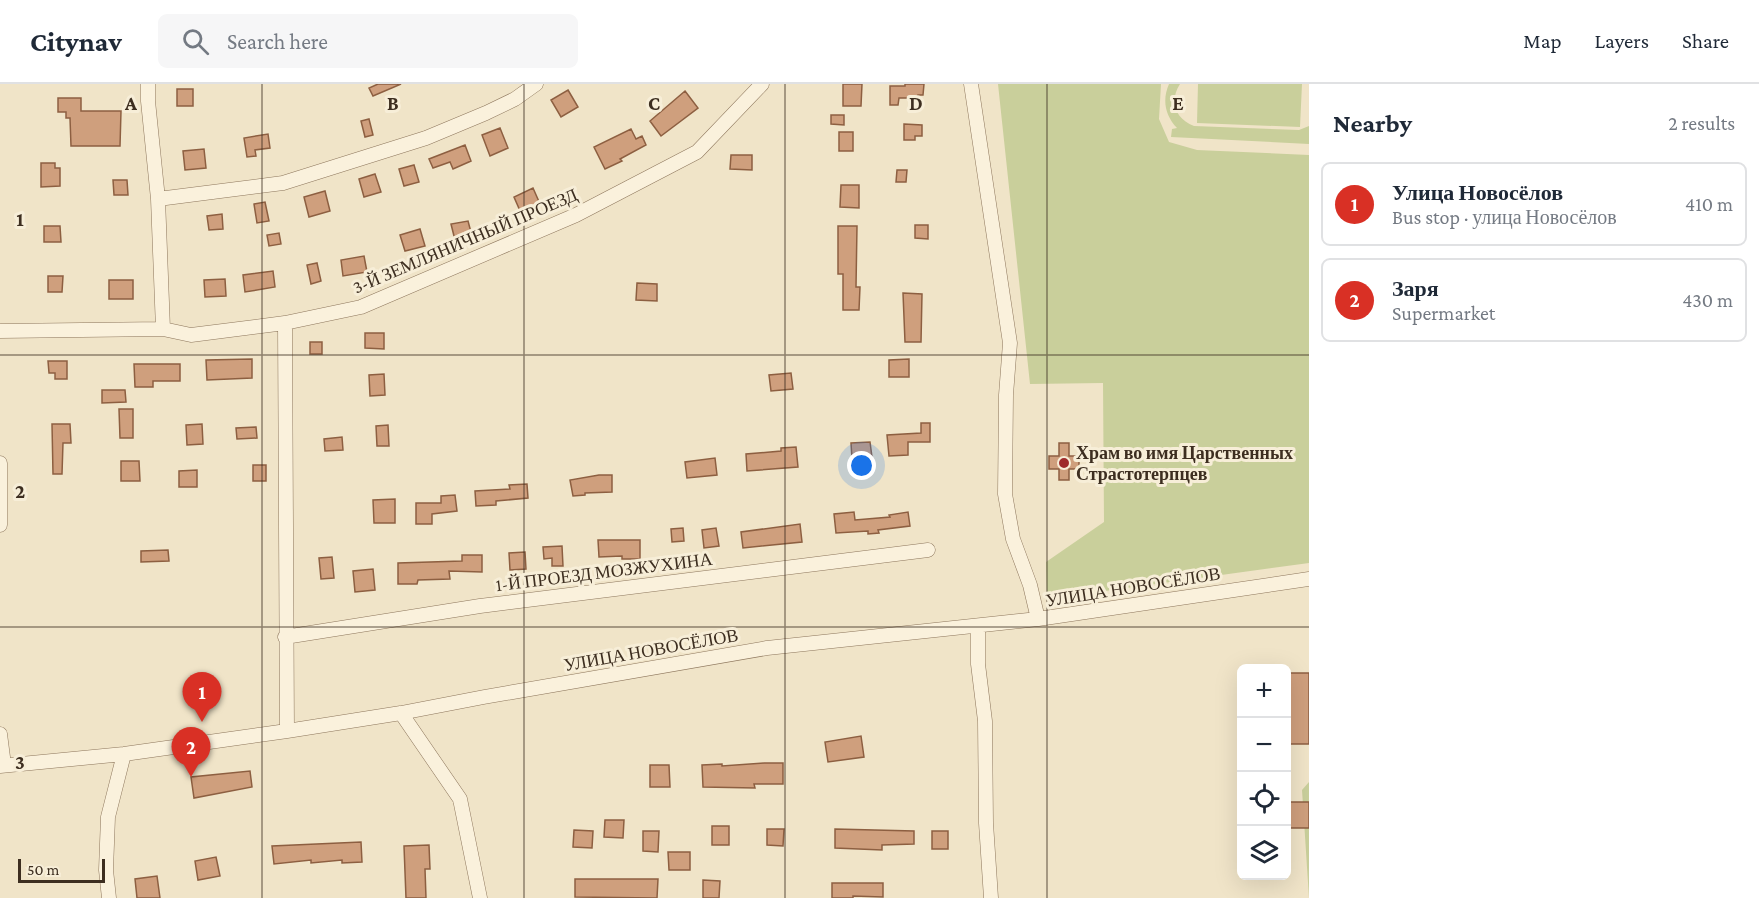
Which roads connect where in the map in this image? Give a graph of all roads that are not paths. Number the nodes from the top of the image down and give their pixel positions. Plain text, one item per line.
1 (148, 84) edge
2 (536, 84) edge
3 (762, 84) edge
4 (971, 84) edge
5 (158, 200) junction
6 (285, 323) junction
7 (164, 329) junction
8 (0, 330) edge
9 (0, 463) edge
10 (0, 525) edge
11 (928, 550) dead end
12 (1309, 579) edge
13 (1038, 619) junction
14 (978, 627) junction
15 (285, 637) junction
16 (400, 713) junction
17 (286, 731) junction
18 (0, 735) edge
19 (124, 754) junction
20 (2, 765) edge
21 (109, 898) edge
22 (480, 898) edge
23 (991, 898) edge

1 - 5 street
2 - 5 street
3 - 6 street, 3-Й ЗЕМЛЯНИЧНЫЙ ПРОЕЗД
4 - 13 street
5 - 7 street
6 - 7 street, 3-Й ЗЕМЛЯНИЧНЫЙ ПРОЕЗД
6 - 15 street
7 - 8 street, 3-Й ЗЕМЛЯНИЧНЫЙ ПРОЕЗД
9 - 10 street
11 - 15 street, 1-Й ПРОЕЗД МОЗЖУХИНА
12 - 13 street, УЛИЦА НОВОСЁЛОВ
13 - 14 street, УЛИЦА НОВОСЁЛОВ
14 - 16 street, УЛИЦА НОВОСЁЛОВ
14 - 23 street
15 - 17 street
16 - 17 street, УЛИЦА НОВОСЁЛОВ
16 - 22 street
17 - 19 street, УЛИЦА НОВОСЁЛОВ
18 - 20 street
19 - 20 street, УЛИЦА НОВОСЁЛОВ
19 - 21 street

